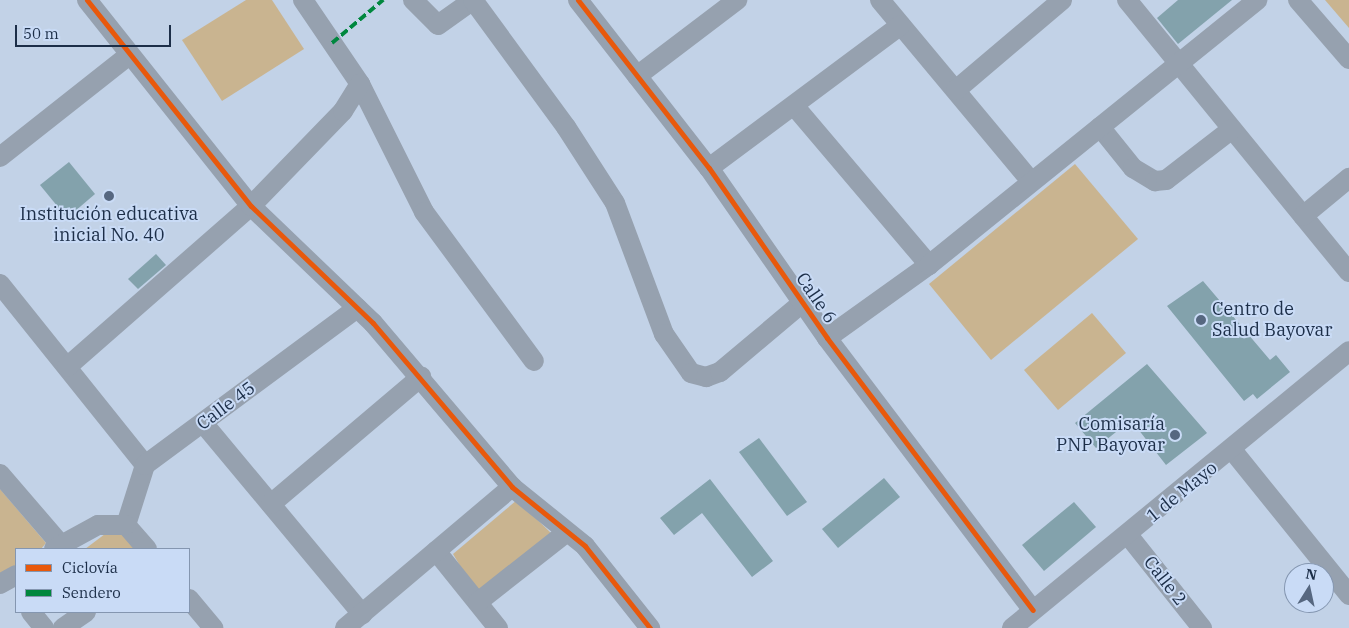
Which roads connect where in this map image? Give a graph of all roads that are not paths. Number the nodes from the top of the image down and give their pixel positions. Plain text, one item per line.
1 (87, 0) edge
2 (303, 0) edge
3 (413, 0) edge
4 (473, 0) edge
5 (578, 0) edge
6 (880, 0) edge
7 (1127, 0) edge
8 (1256, 0) edge
9 (1298, 0) edge
10 (733, 1) edge
11 (1057, 2) edge
12 (901, 24) junction
13 (129, 55) junction
14 (1349, 59) edge
15 (1179, 64) junction
16 (637, 76) junction
17 (360, 84) junction
18 (956, 90) junction
19 (796, 108) junction
20 (1100, 127) junction
21 (1232, 128) junction
22 (0, 156) edge
23 (710, 168) junction
24 (1349, 178) edge
25 (1031, 181) junction
26 (252, 206) junction
27 (1303, 216) junction
28 (929, 265) junction
29 (1349, 272) edge
30 (3, 294) edge
31 (803, 302) junction
32 (357, 308) junction
33 (827, 338) junction
34 (1349, 351) edge
35 (534, 361) dead end
36 (67, 367) junction
37 (422, 377) junction
38 (203, 423) junction
39 (1233, 450) junction
40 (145, 465) junction
41 (0, 474) edge
42 (512, 487) junction
43 (271, 504) junction
44 (126, 525) junction
45 (567, 532) junction
46 (1128, 535) junction
47 (58, 547) edge
48 (146, 548) edge
49 (436, 552) junction
50 (1349, 595) edge
51 (190, 600) edge
52 (478, 602) junction
53 (1033, 610) junction
54 (32, 613) edge
55 (85, 613) edge
56 (362, 614) junction
57 (44, 628) edge
58 (63, 628) edge
59 (213, 628) edge
60 (345, 628) edge
61 (498, 628) edge
62 (650, 628) edge
63 (1012, 628) edge
64 (1202, 628) edge

1 - 13 street
2 - 17 street
3 - 4 street
4 - 31 street
5 - 16 street, Calle 6
6 - 12 street
7 - 15 street
8 - 15 street
9 - 14 street
10 - 16 street
11 - 18 street
12 - 18 street
12 - 19 street
13 - 22 street
13 - 26 street
15 - 20 street
15 - 21 street
16 - 23 street, Calle 6
17 - 26 street
17 - 35 street
18 - 25 street
19 - 23 street
19 - 28 street
20 - 21 street
20 - 25 street
21 - 27 street
23 - 31 street, Calle 6
24 - 27 street
25 - 28 street
26 - 32 street
26 - 36 street
27 - 29 street
28 - 33 street
30 - 36 street
31 - 33 street, Calle 6
32 - 37 street
32 - 38 street, Calle 45
33 - 53 street, Calle 6
34 - 39 street, 1 de Mayo
36 - 40 street
37 - 42 street
37 - 43 street
38 - 40 street, Calle 45
38 - 43 street
39 - 46 street, 1 de Mayo
39 - 50 street
40 - 44 street
41 - 47 street
42 - 45 street
42 - 49 street
43 - 56 street
44 - 47 street
44 - 48 street
45 - 52 street
45 - 62 street
46 - 53 street, 1 de Mayo
46 - 64 street, Calle 2
49 - 52 street
49 - 56 street
51 - 59 street
52 - 61 street
53 - 63 street, 1 de Mayo
54 - 57 street
55 - 58 street
56 - 60 street

